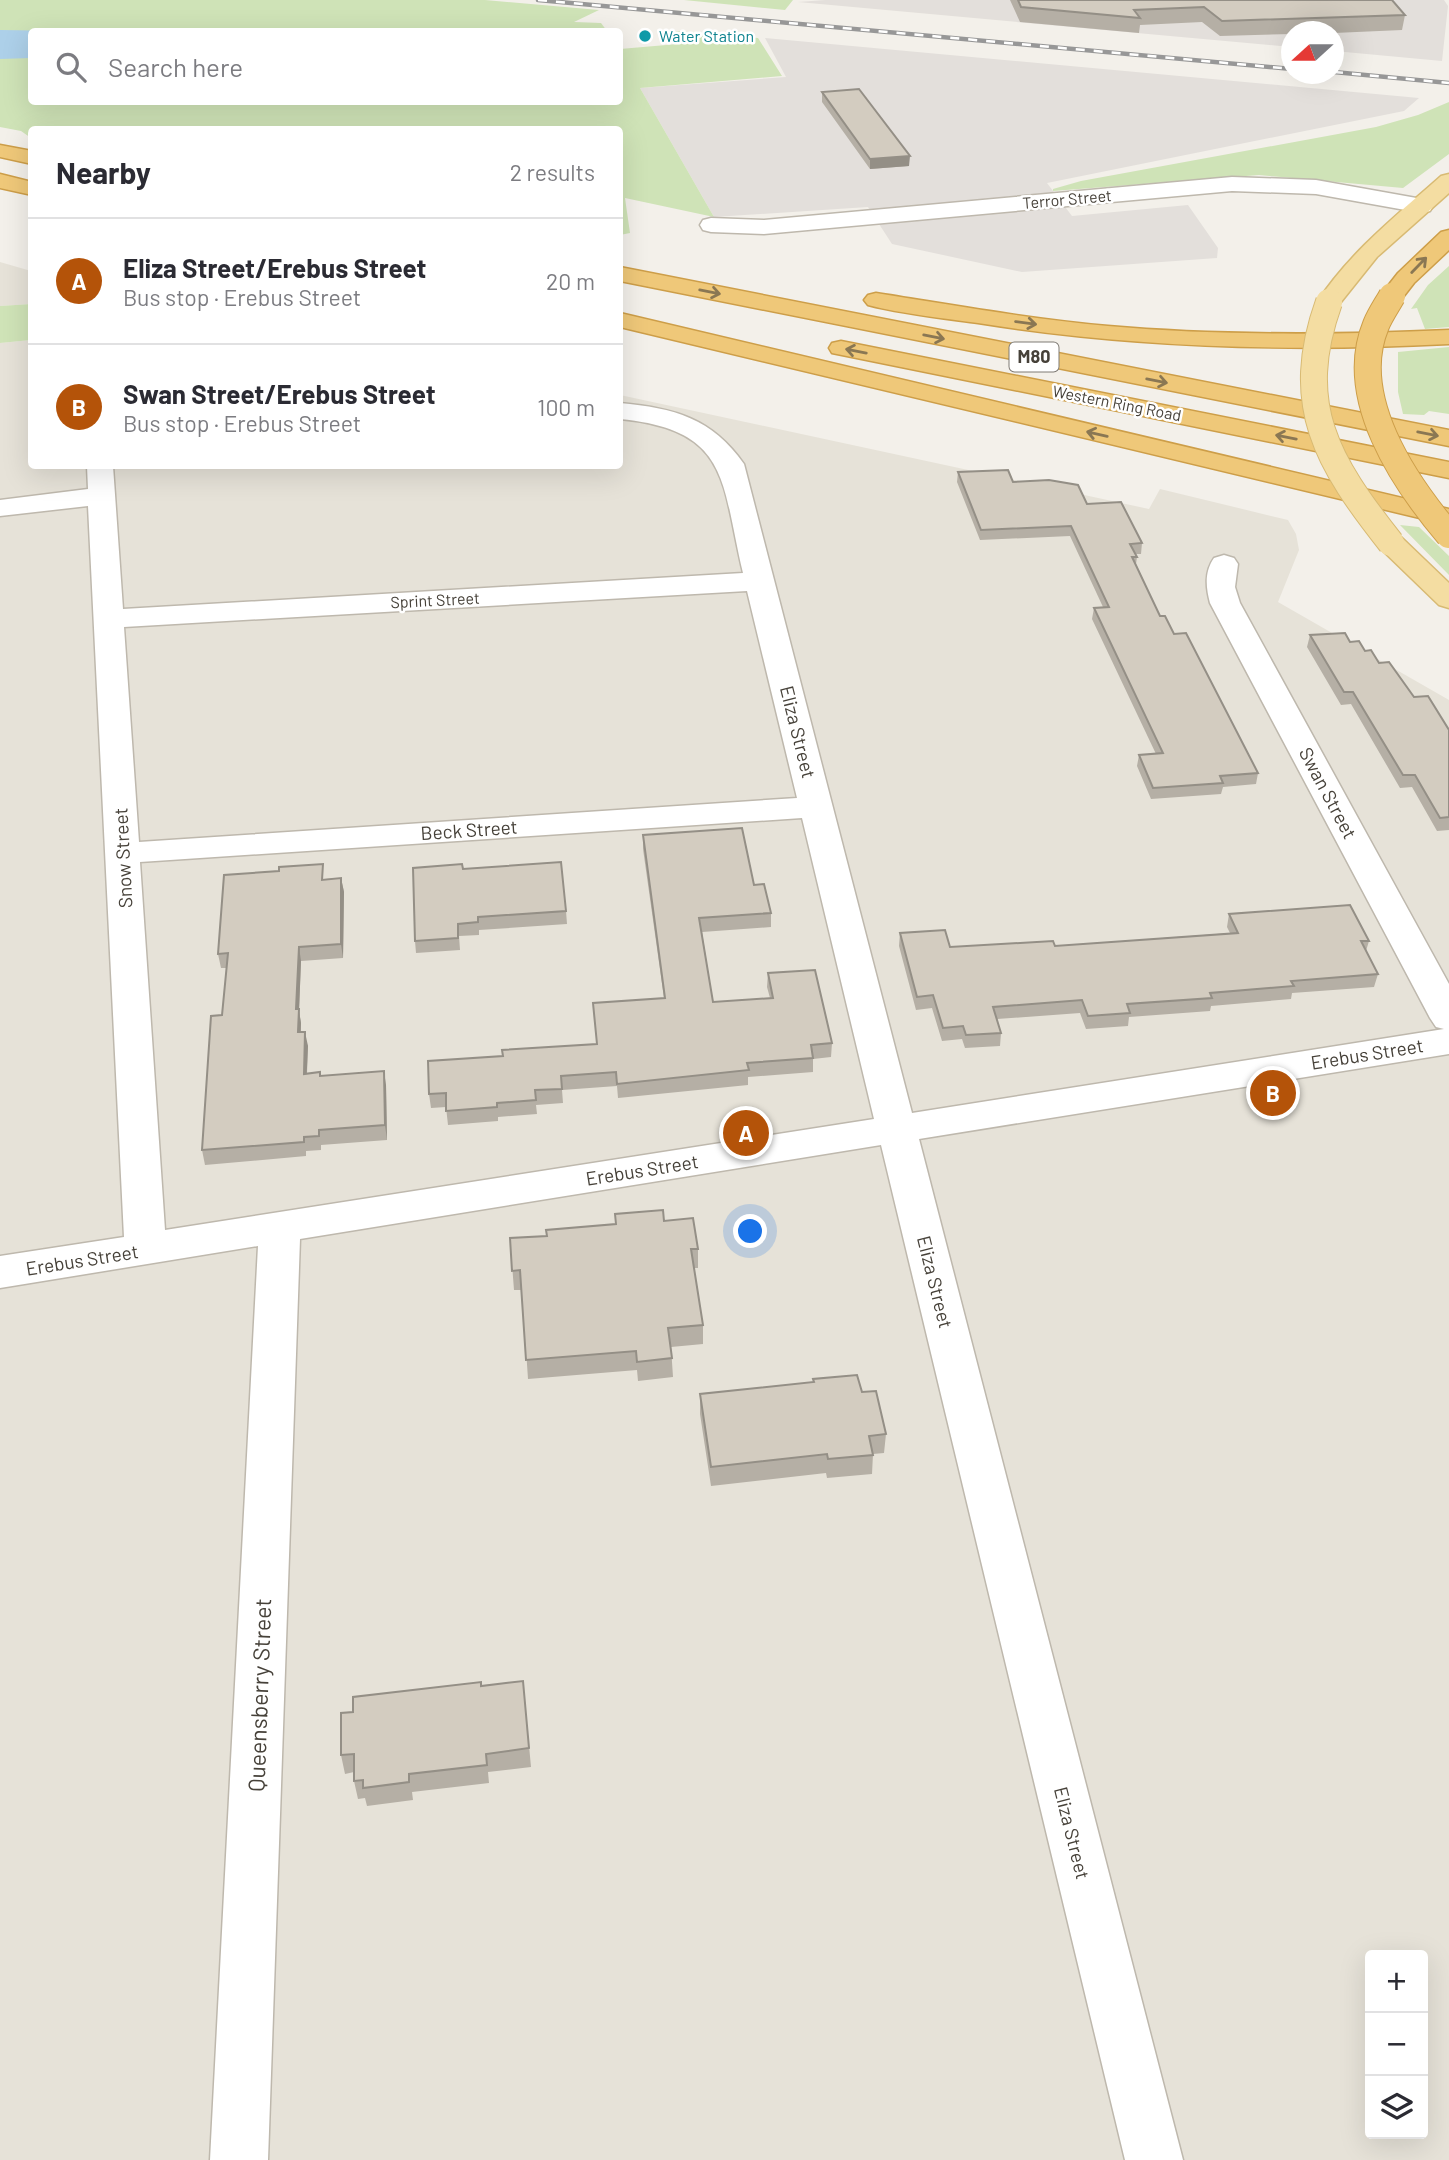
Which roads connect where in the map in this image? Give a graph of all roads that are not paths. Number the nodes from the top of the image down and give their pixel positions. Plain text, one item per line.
1 (0, 151) edge
2 (28, 156) edge
3 (0, 179) edge
4 (1449, 181) edge
5 (28, 185) edge
6 (1422, 206) junction
7 (710, 225) dead end
8 (1449, 237) edge
9 (623, 260) edge
10 (623, 275) edge
11 (623, 305) edge
12 (623, 321) edge
13 (1449, 337) edge
14 (623, 411) edge
15 (1449, 439) edge
16 (1449, 470) edge
17 (101, 481) edge
18 (0, 508) edge
19 (1449, 517) edge
20 (1449, 535) edge
21 (1224, 564) dead end
22 (760, 580) junction
23 (1449, 599) edge
24 (109, 619) junction
25 (816, 807) junction
26 (123, 853) junction
27 (1449, 1018) edge
28 (1449, 1041) edge
29 (897, 1129) junction
30 (279, 1229) junction
31 (145, 1250) junction
32 (0, 1272) edge
33 (239, 2160) edge
34 (1154, 2160) edge

1 - 2 highway
3 - 5 highway
4 - 6 main road
6 - 7 street, Terror Street
6 - 23 main road, bridge
20 -> 8 highway, bridge
9 -> 13 highway
10 -> 15 highway, Western Ring Road / M80
16 -> 11 highway, Western Ring Road / M80
19 -> 12 highway
14 - 22 street, Eliza Street
17 - 18 street
17 - 24 street, Snow Street
21 - 27 street, Swan Street
22 - 24 street, Sprint Street
22 - 25 street, Eliza Street
24 - 26 street, Snow Street
25 - 26 street, Beck Street
25 - 29 street, Eliza Street
26 - 31 street, Snow Street
28 - 29 street, Erebus Street
29 - 30 street, Erebus Street
29 - 34 street, Eliza Street
30 - 31 street, Erebus Street
30 - 33 street, Queensberry Street
31 - 32 street, Erebus Street

